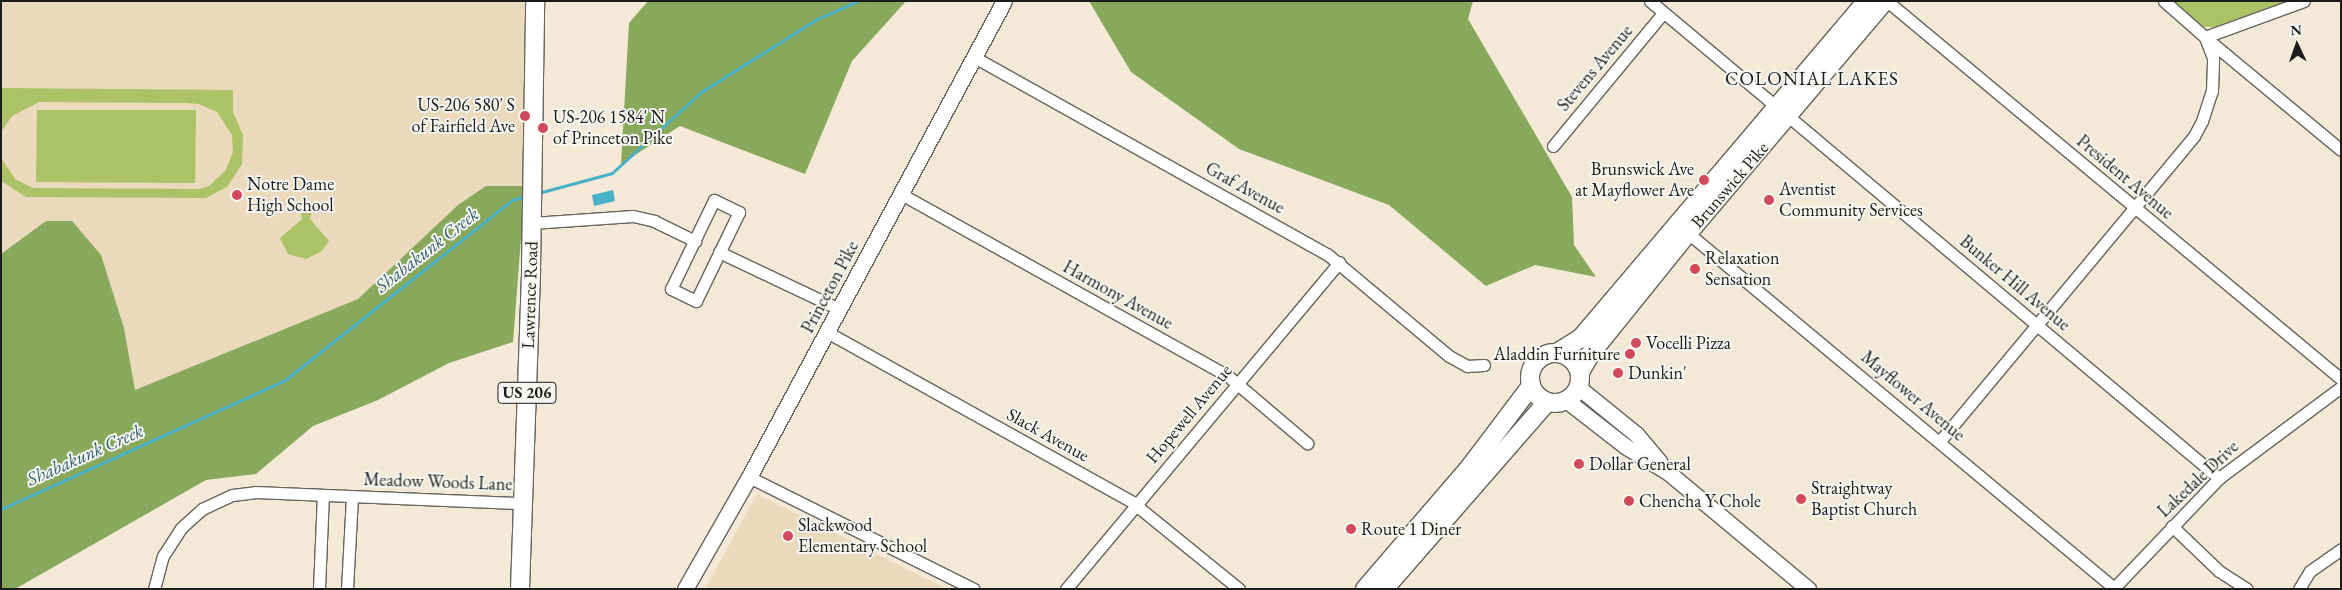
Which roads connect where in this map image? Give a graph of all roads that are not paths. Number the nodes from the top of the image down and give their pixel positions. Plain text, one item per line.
1 (535, 1) edge
2 (1004, 1) edge
3 (1650, 1) edge
4 (1867, 1) edge
5 (1886, 1) edge
6 (2164, 1) edge
7 (2304, 1) edge
8 (1663, 13) junction
9 (2205, 37) junction
10 (974, 57) junction
11 (1783, 112) junction
12 (1553, 146) dead end
13 (2341, 150) edge
14 (901, 194) junction
15 (2134, 207) junction
16 (532, 223) junction
17 (1688, 233) junction
18 (695, 241) junction
19 (719, 252) junction
20 (1339, 262) junction
21 (840, 309) junction
22 (2037, 324) junction
23 (827, 332) junction
24 (1557, 353) junction
25 (1484, 366) dead end
26 (2341, 380) edge
27 (1237, 383) junction
28 (1531, 386) junction
29 (1575, 386) junction
30 (2341, 387) edge
31 (1547, 402) junction
32 (1940, 441) junction
33 (1307, 443) dead end
34 (749, 477) junction
35 (2220, 478) junction
36 (323, 494) junction
37 (352, 496) junction
38 (523, 503) junction
39 (1136, 505) junction
40 (2172, 526) junction
41 (1419, 537) junction
42 (2341, 549) edge
43 (2113, 588) edge
44 (154, 589) edge
45 (319, 589) edge
46 (347, 589) edge
47 (520, 589) edge
48 (685, 589) edge
49 (974, 589) edge
50 (1066, 589) edge
51 (1239, 589) edge
52 (1365, 589) edge
53 (1384, 589) edge
54 (1808, 589) edge
55 (2247, 589) edge
56 (2299, 589) edge

1 - 16 main road, Lawrence Road / US 206
2 - 10 main road, Princeton Pike
3 - 8 street, Bunker Hill Avenue
4 - 11 main road, Brunswick Pike
5 - 11 main road, Brunswick Pike
5 - 15 street, President Avenue
6 - 9 street
7 - 9 street
8 - 11 street, Bunker Hill Avenue
8 - 12 street, Stevens Avenue
9 - 13 street
9 - 15 street
10 - 14 main road, Princeton Pike
10 - 20 street, Graf Avenue
11 - 17 main road, Brunswick Pike
11 - 22 street, Bunker Hill Avenue
11 - 24 main road, Brunswick Pike
14 - 21 main road, Princeton Pike
14 - 27 street, Harmony Avenue
15 - 22 street
15 - 26 street, President Avenue
16 - 18 street
16 - 38 main road, Lawrence Road / US 206
17 - 29 main road, Brunswick Pike
17 - 32 street, Mayflower Avenue
18 - 19 street
18 - 19 street
19 - 21 street
20 - 25 street, Graf Avenue
20 - 27 street, Hopewell Avenue
21 - 23 main road, Princeton Pike
22 - 32 street
22 - 35 street, Bunker Hill Avenue
23 - 34 main road, Princeton Pike
23 - 39 street, Slack Avenue
24 - 28 main road
24 - 29 main road
27 - 33 street, Harmony Avenue
27 - 39 street, Hopewell Avenue
28 - 31 main road
28 - 41 main road
29 - 31 main road
29 - 54 main road
30 - 35 street, Lakedale Drive
31 - 41 main road
32 - 43 street, Mayflower Avenue
34 - 48 main road, Princeton Pike
34 - 49 street
35 - 40 street, Lakedale Drive
36 - 37 street, Meadow Woods Lane
36 - 44 street, Meadow Woods Lane
36 - 45 street
37 - 38 street, Meadow Woods Lane
37 - 46 street, Meadow Woods Lane
38 - 47 main road, Lawrence Road / US 206
39 - 50 street, Hopewell Avenue
39 - 51 street, Slack Avenue
40 - 43 street, Lakedale Drive
40 - 55 street
41 - 52 main road
41 - 53 main road
42 - 56 street

